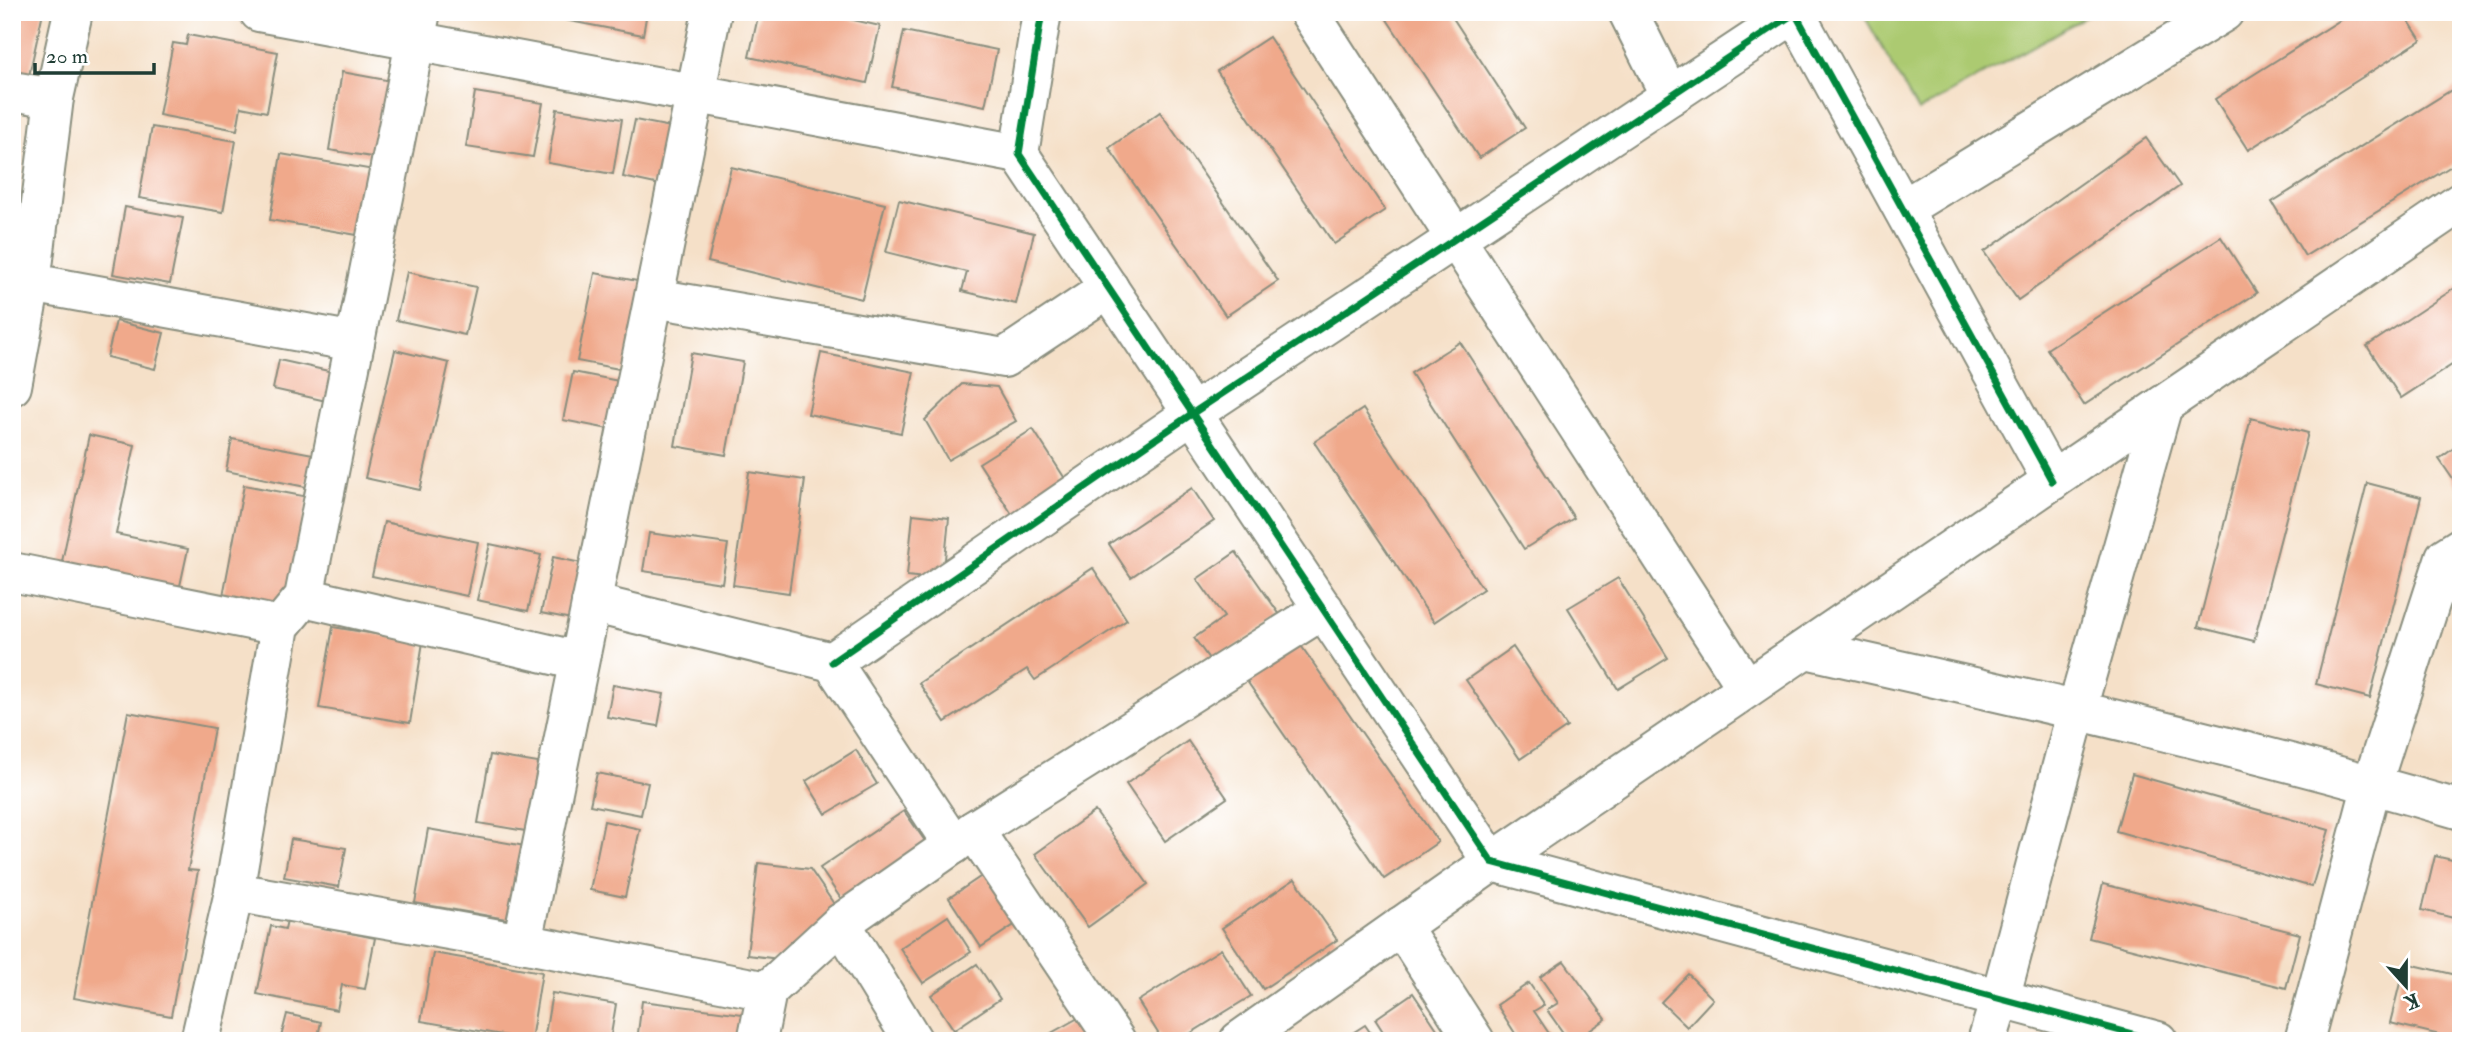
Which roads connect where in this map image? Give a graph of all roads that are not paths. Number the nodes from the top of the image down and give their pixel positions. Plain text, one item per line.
1 (73, 12) edge
2 (259, 12) edge
3 (712, 12) edge
4 (1042, 12) edge
5 (1309, 12) edge
6 (1628, 12) edge
7 (2224, 12) edge
8 (418, 27) edge
9 (12, 90) edge
10 (696, 94) junction
11 (1670, 96) junction
12 (54, 98) junction
13 (1019, 154) junction
14 (2461, 202) edge
15 (1903, 209) junction
16 (1455, 239) junction
17 (31, 283) junction
18 (1109, 288) junction
19 (654, 298) junction
20 (355, 342) junction
21 (12, 386) edge
22 (2163, 405) junction
23 (1193, 413) junction
24 (2052, 481) junction
25 (2461, 547) edge
26 (12, 572) edge
27 (591, 603) junction
28 (1324, 609) junction
29 (292, 612) junction
30 (1806, 649) junction
31 (579, 661) junction
32 (832, 662) junction
33 (1747, 688) junction
34 (2077, 709) junction
35 (2372, 784) junction
36 (2461, 810) edge
37 (964, 837) junction
38 (1492, 862) junction
39 (234, 892) junction
40 (841, 923) junction
41 (1402, 926) junction
42 (522, 943) junction
43 (767, 991) junction
44 (2000, 999) junction
45 (200, 1041) edge
46 (757, 1041) edge
47 (914, 1041) edge
48 (1116, 1041) edge
49 (1239, 1041) edge
50 (1475, 1041) edge
51 (1987, 1041) edge
52 (2158, 1041) edge
53 (2304, 1041) edge

1 - 12 street
2 - 8 street
3 - 10 street
4 - 13 street
5 - 16 street
6 - 11 street
7 - 15 street
8 - 10 street
8 - 20 street
9 - 12 street
10 - 13 street
10 - 19 street
11 - 15 street
11 - 16 street
12 - 17 street
13 - 18 street
14 - 22 street
15 - 24 street
16 - 23 street
16 - 33 street
17 - 20 street
17 - 21 street
18 - 19 street
18 - 23 street
19 - 27 street
20 - 29 street
22 - 24 street
22 - 34 street
23 - 28 street
23 - 32 street
24 - 30 street
25 - 35 street
26 - 29 street
27 - 31 street
27 - 32 street
28 - 37 street
28 - 38 street
29 - 31 street
29 - 39 street
30 - 33 street
30 - 34 street
31 - 42 street
32 - 37 street
33 - 38 street
34 - 35 street
34 - 44 street
35 - 36 street
35 - 53 street
37 - 40 street
37 - 48 street
38 - 41 street
38 - 44 street
39 - 42 street
39 - 45 street
40 - 43 street
40 - 47 street
41 - 49 street
41 - 50 street
42 - 43 street
43 - 46 street
44 - 51 street
44 - 52 street

